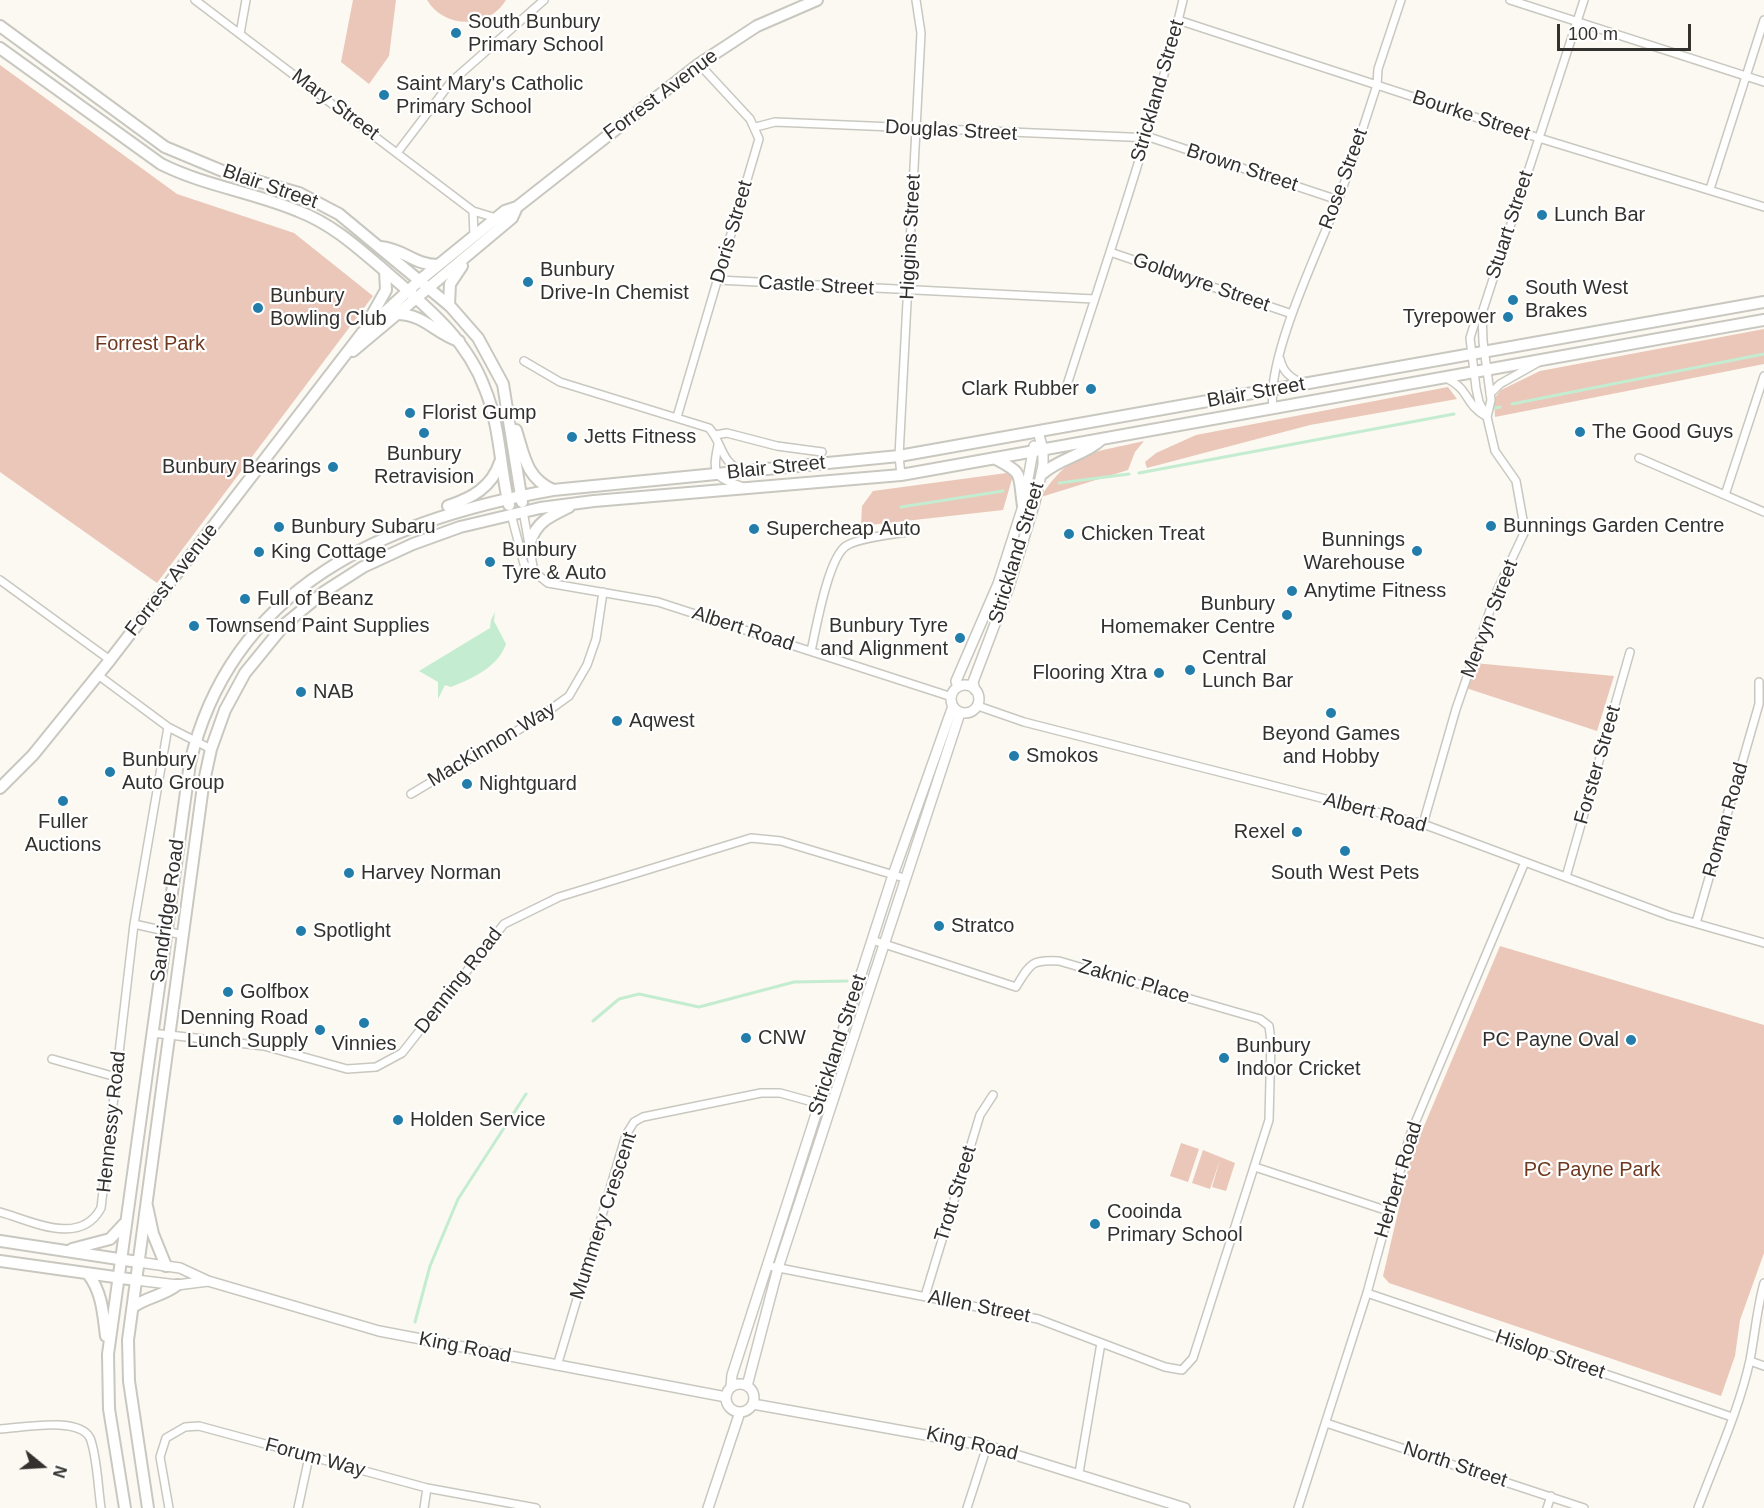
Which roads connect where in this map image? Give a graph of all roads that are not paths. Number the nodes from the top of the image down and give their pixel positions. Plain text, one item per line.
1 (195, 0) edge
2 (246, 0) edge
3 (544, 0) edge
4 (817, 0) edge
5 (916, 0) edge
6 (1183, 0) edge
7 (1401, 0) edge
8 (1510, 0) edge
9 (1584, 0) edge
10 (1178, 20) junction
11 (1764, 20) edge
12 (1576, 22) junction
13 (0, 26) edge
14 (240, 33) junction
15 (0, 48) edge
16 (699, 64) junction
17 (1746, 76) junction
18 (1764, 82) edge
19 (1377, 85) junction
20 (756, 128) junction
21 (916, 130) junction
22 (1539, 138) junction
23 (1146, 139) junction
24 (398, 153) junction
25 (1710, 189) junction
26 (1338, 200) junction
27 (517, 207) junction
28 (1764, 207) edge
29 (473, 211) junction
30 (496, 218) junction
31 (474, 236) junction
32 (381, 247) junction
33 (1110, 252) junction
34 (469, 253) junction
35 (438, 265) junction
36 (385, 271) junction
37 (718, 280) junction
38 (424, 284) junction
39 (908, 291) junction
40 (412, 294) junction
41 (1094, 299) junction
42 (1764, 302) edge
43 (449, 305) junction
44 (1482, 313) junction
45 (397, 314) junction
46 (1292, 315) junction
47 (1764, 320) edge
48 (362, 333) junction
49 (459, 341) junction
50 (1485, 353) junction
51 (1472, 356) junction
52 (1280, 357) junction
53 (524, 361) dead end
54 (1541, 361) junction
55 (338, 365) junction
56 (1486, 370) junction
57 (1474, 373) junction
58 (1764, 376) edge
59 (1446, 378) junction
60 (503, 384) junction
61 (1303, 384) junction
62 (1066, 388) dead end
63 (1270, 390) junction
64 (1490, 394) junction
65 (1273, 407) junction
66 (677, 417) junction
67 (1487, 417) junction
68 (1038, 432) junction
69 (717, 439) junction
70 (1103, 439) junction
71 (1038, 450) junction
72 (822, 452) dead end
73 (899, 456) junction
74 (994, 458) junction
75 (1639, 458) dead end
76 (501, 460) junction
77 (743, 471) junction
78 (716, 474) junction
79 (1042, 474) junction
80 (901, 475) junction
81 (742, 487) junction
82 (553, 490) junction
83 (521, 495) junction
84 (1725, 495) junction
85 (507, 498) junction
86 (578, 503) junction
87 (1023, 506) junction
88 (523, 511) junction
89 (1764, 512) edge
90 (511, 514) junction
91 (914, 531) dead end
92 (381, 539) junction
93 (530, 542) junction
94 (534, 572) junction
95 (0, 580) edge
96 (603, 592) junction
97 (811, 651) junction
98 (1630, 652) dead end
99 (110, 660) junction
100 (98, 675) junction
101 (1759, 682) dead end
102 (958, 687) junction
103 (975, 690) junction
104 (955, 705) junction
105 (978, 706) junction
106 (168, 727) junction
107 (194, 741) junction
108 (211, 749) junction
109 (0, 788) edge
110 (411, 794) dead end
111 (1423, 824) junction
112 (1525, 862) junction
113 (892, 875) junction
114 (1566, 877) junction
115 (904, 878) junction
116 (1696, 923) junction
117 (134, 924) junction
118 (165, 932) junction
119 (183, 935) junction
120 (872, 940) junction
121 (884, 943) junction
122 (1764, 943) edge
123 (152, 1033) junction
124 (170, 1035) junction
125 (52, 1059) dead end
126 (116, 1077) junction
127 (993, 1095) dead end
128 (819, 1103) junction
129 (831, 1107) junction
130 (1256, 1167) junction
131 (146, 1203) junction
132 (1388, 1211) junction
133 (0, 1212) edge
134 (124, 1223) junction
135 (0, 1241) edge
136 (66, 1251) junction
137 (120, 1259) junction
138 (0, 1260) edge
139 (138, 1262) junction
140 (166, 1266) junction
141 (774, 1267) junction
142 (88, 1274) junction
143 (117, 1278) junction
144 (136, 1280) junction
145 (208, 1281) junction
146 (1764, 1283) edge
147 (177, 1285) junction
148 (1367, 1293) junction
149 (925, 1296) junction
150 (133, 1307) junction
151 (1101, 1343) junction
152 (108, 1354) junction
153 (1750, 1360) junction
154 (557, 1366) junction
155 (1764, 1366) edge
156 (747, 1386) junction
157 (731, 1387) junction
158 (726, 1397) junction
159 (753, 1404) junction
160 (740, 1412) junction
161 (1732, 1417) junction
162 (1326, 1423) junction
163 (0, 1429) edge
164 (987, 1446) junction
165 (309, 1457) junction
166 (1079, 1473) junction
167 (427, 1488) junction
168 (1551, 1496) junction
169 (1172, 1506) edge
170 (101, 1508) edge
171 (125, 1508) edge
172 (148, 1508) edge
173 (169, 1508) edge
174 (298, 1508) edge
175 (423, 1508) edge
176 (536, 1508) edge
177 (708, 1508) edge
178 (967, 1508) edge
179 (1185, 1508) edge
180 (1298, 1508) edge
181 (1547, 1508) edge
182 (1584, 1508) edge
183 (1698, 1508) edge

1 - 14 street, Mary Street
2 - 14 street
3 - 24 street
4 - 16 main road, Forrest Avenue
5 - 21 street, Higgins Street
6 - 10 street, Strickland Street
7 - 19 street, Rose Street
8 - 12 street
9 - 12 street, Stuart Street
10 - 19 street, Bourke Street
10 - 23 street, Strickland Street
11 - 17 street
12 - 17 street
12 - 22 street, Stuart Street
13 - 32 main road, Blair Street
14 - 24 street, Mary Street
15 - 36 main road, Blair Street
16 - 20 street
16 - 27 main road, Forrest Avenue
17 - 18 street
17 - 25 street
19 - 22 street, Bourke Street
19 - 26 street, Rose Street
20 - 21 street, Douglas Street
20 - 37 street, Doris Street
21 - 23 street, Douglas Street
21 - 39 street, Higgins Street
22 - 25 street, Bourke Street
22 - 44 street, Stuart Street
23 - 26 street, Brown Street
23 - 33 street, Strickland Street
24 - 29 street, Mary Street
25 - 28 street, Bourke Street
26 - 46 street, Rose Street
27 - 30 main road, Forrest Avenue
27 - 34 main road, Forrest Avenue
29 - 30 street, Mary Street
29 - 31 street
30 - 31 main road, Forrest Avenue
31 - 35 main road, Forrest Avenue
32 - 35 main road
32 - 38 main road, Blair Street
33 - 41 street, Strickland Street
33 - 46 street, Goldwyre Street
34 - 38 main road, Forrest Avenue
34 - 43 main road
35 - 38 main road, Forrest Avenue
36 - 40 main road, Blair Street
36 - 48 main road
37 - 39 street, Castle Street
37 - 66 street, Doris Street
38 - 40 main road, Forrest Avenue
38 - 43 main road, Blair Street
39 - 41 street, Castle Street
39 - 73 street, Higgins Street
40 - 45 main road, Forrest Avenue
40 - 48 main road, Forrest Avenue
40 - 49 main road, Blair Street
41 - 62 street, Strickland Street
42 - 50 main road, Blair Street
43 - 60 main road, Blair Street
44 - 50 street, Stuart Street
44 - 51 street, Stuart Street
45 - 49 main road
45 - 55 main road, Forrest Avenue
46 - 52 street, Rose Street
47 - 54 main road, Blair Street
48 - 55 main road, Forrest Avenue
49 - 76 main road, Blair Street
50 - 51 main road, Blair Street
50 - 56 street, Mervyn Street
51 - 57 street, Mervyn Street
51 - 61 main road, Blair Street
52 - 61 street
52 - 63 street, Rose Street
53 - 66 street
54 - 56 main road, Blair Street
54 - 64 street
55 - 99 main road, Forrest Avenue
56 - 57 main road, Blair Street
56 - 64 street, Mervyn Street
57 - 59 main road, Blair Street
57 - 67 street, Mervyn Street
58 - 84 street
59 - 65 main road, Blair Street
59 - 67 street
60 - 82 main road
60 - 83 main road, Blair Street
61 - 63 main road, Blair Street
63 - 65 street, Rose Street
63 - 68 main road, Blair Street
64 - 67 street, Mervyn Street
65 - 70 main road, Blair Street
66 - 69 street
67 - 111 street, Mervyn Street
68 - 71 street, Strickland Street
68 - 73 main road, Blair Street
69 - 72 street
69 - 77 street
69 - 78 street
70 - 71 main road, Blair Street
70 - 79 main road
71 - 74 main road, Blair Street
71 - 79 street, Strickland Street
71 - 87 street, Strickland Street
73 - 77 main road, Blair Street
73 - 80 street, Higgins Street
74 - 80 main road, Blair Street
74 - 87 main road
75 - 84 street
76 - 85 main road, Blair Street
76 - 92 main road
77 - 78 main road, Blair Street
78 - 81 street
78 - 82 main road, Blair Street
79 - 103 street, Strickland Street
80 - 81 main road, Blair Street
81 - 86 main road, Blair Street
82 - 83 main road, Blair Street
83 - 85 main road, Sandridge Road
83 - 88 main road
84 - 89 street
85 - 90 main road, Blair Street
85 - 92 main road, Sandridge Road
86 - 88 main road, Blair Street
86 - 93 main road
87 - 102 street, Strickland Street
88 - 90 main road, Sandridge Road
88 - 93 street
90 - 94 street
90 - 108 main road, Sandridge Road
91 - 97 street
92 - 107 main road, Sandridge Road
93 - 94 street
94 - 96 street, Albert Road
95 - 99 street
96 - 97 street, Albert Road
96 - 110 street, MacKinnon Way
97 - 104 street, Albert Road
98 - 114 street, Forster Street
99 - 100 main road, Forrest Avenue
100 - 106 street
100 - 109 main road, Forrest Avenue
101 - 116 street, Roman Road
102 - 103 street
102 - 104 street
103 - 105 street
104 - 105 street
104 - 113 street, Strickland Street
104 - 115 street, Strickland Street
105 - 111 street, Albert Road
106 - 107 street
106 - 117 street, Hennessy Road
107 - 108 street
107 - 118 main road, Sandridge Road
108 - 119 main road, Sandridge Road
111 - 112 street, Albert Road
112 - 114 street, Albert Road
112 - 132 street, Herbert Road
113 - 115 street, Denning Road
113 - 120 street, Strickland Street
113 - 124 street, Denning Road
114 - 116 street, Albert Road
115 - 121 street, Strickland Street
116 - 122 street, Albert Road
117 - 118 street
117 - 126 street, Hennessy Road
118 - 119 street
118 - 123 main road, Sandridge Road
119 - 124 main road, Sandridge Road
120 - 121 street, Zaknic Place
120 - 128 street, Strickland Street
121 - 129 street, Strickland Street
121 - 130 street, Zaknic Place
123 - 124 street, Denning Road
123 - 134 main road, Sandridge Road
124 - 131 main road, Sandridge Road
125 - 126 street
126 - 133 street, Hennessy Road
127 - 149 street, Trott Street
128 - 129 street, Mummery Crescent
128 - 141 street, Strickland Street
128 - 154 street, Mummery Crescent
129 - 141 street, Strickland Street
130 - 132 street
130 - 151 street, Allen Street
131 - 139 main road, Sandridge Road
131 - 140 main road
132 - 148 street, Herbert Road
134 - 136 main road
134 - 137 main road, Sandridge Road
135 - 136 main road
136 - 137 main road
137 - 139 main road
137 - 143 main road, Sandridge Road
138 - 142 main road
139 - 140 street, King Road
139 - 144 main road, Sandridge Road
140 - 145 street, King Road
141 - 149 street, Allen Street
141 - 156 street, Strickland Street
141 - 157 street, Strickland Street
142 - 143 main road
142 - 152 main road
143 - 144 main road
143 - 152 main road, Sandridge Road
144 - 147 street, King Road
144 - 150 main road, Sandridge Road
145 - 147 street, King Road
145 - 154 street, King Road
146 - 153 street
147 - 150 main road
148 - 161 street, Hislop Street
148 - 162 street, Herbert Road
149 - 151 street, Allen Street
150 - 172 main road, Sandridge Road
151 - 166 street
152 - 171 main road, Sandridge Road
153 - 155 street
153 - 161 street
154 - 158 street, King Road
156 - 157 street
156 - 159 street
157 - 158 street
158 - 160 street
159 - 160 street
159 - 164 street, King Road
160 - 177 street
161 - 183 street
162 - 168 street, North Street
162 - 180 street, Herbert Road
163 - 170 street
164 - 166 street, King Road
164 - 178 street
165 - 167 street, Forum Way
165 - 173 street, Forum Way
165 - 174 street
166 - 169 street, King Road
167 - 175 street
167 - 176 street, Forum Way
168 - 181 street
168 - 182 street, North Street
169 - 179 street, King Road

